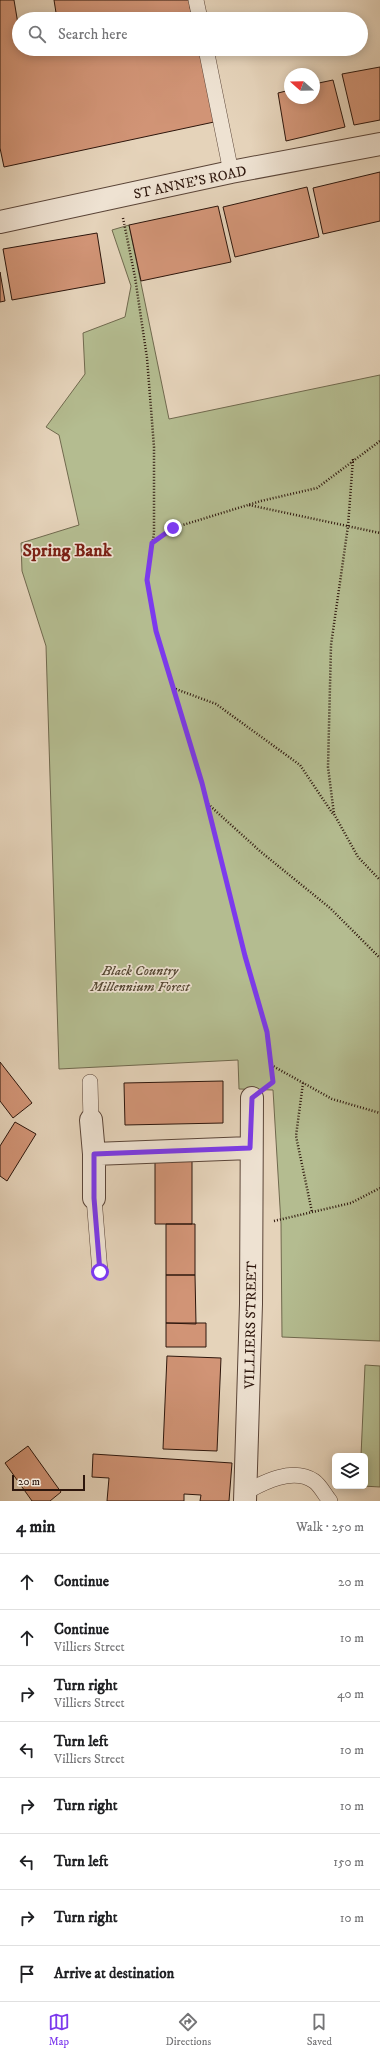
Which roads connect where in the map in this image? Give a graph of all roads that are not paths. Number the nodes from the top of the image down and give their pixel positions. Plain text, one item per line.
1 (196, 0) edge
2 (199, 12) edge
3 (207, 56) edge
4 (380, 144) edge
5 (231, 172) junction
6 (0, 222) edge
7 (90, 1082) dead end
8 (252, 1098) road end
9 (91, 1120) joint
10 (250, 1148) junction
11 (94, 1154) junction
12 (94, 1198) joint
13 (100, 1272) dead end
14 (245, 1496) edge
15 (330, 1501) edge

1 - 2 lane
3 - 5 lane
4 - 5 street, ST ANNE'S ROAD
5 - 6 street, ST ANNE'S ROAD
7 - 9 lane
8 - 10 street, VILLIERS STREET
9 - 11 street
10 - 11 street
10 - 14 street, VILLIERS STREET
11 - 12 street
12 - 13 lane
14 - 15 lane

